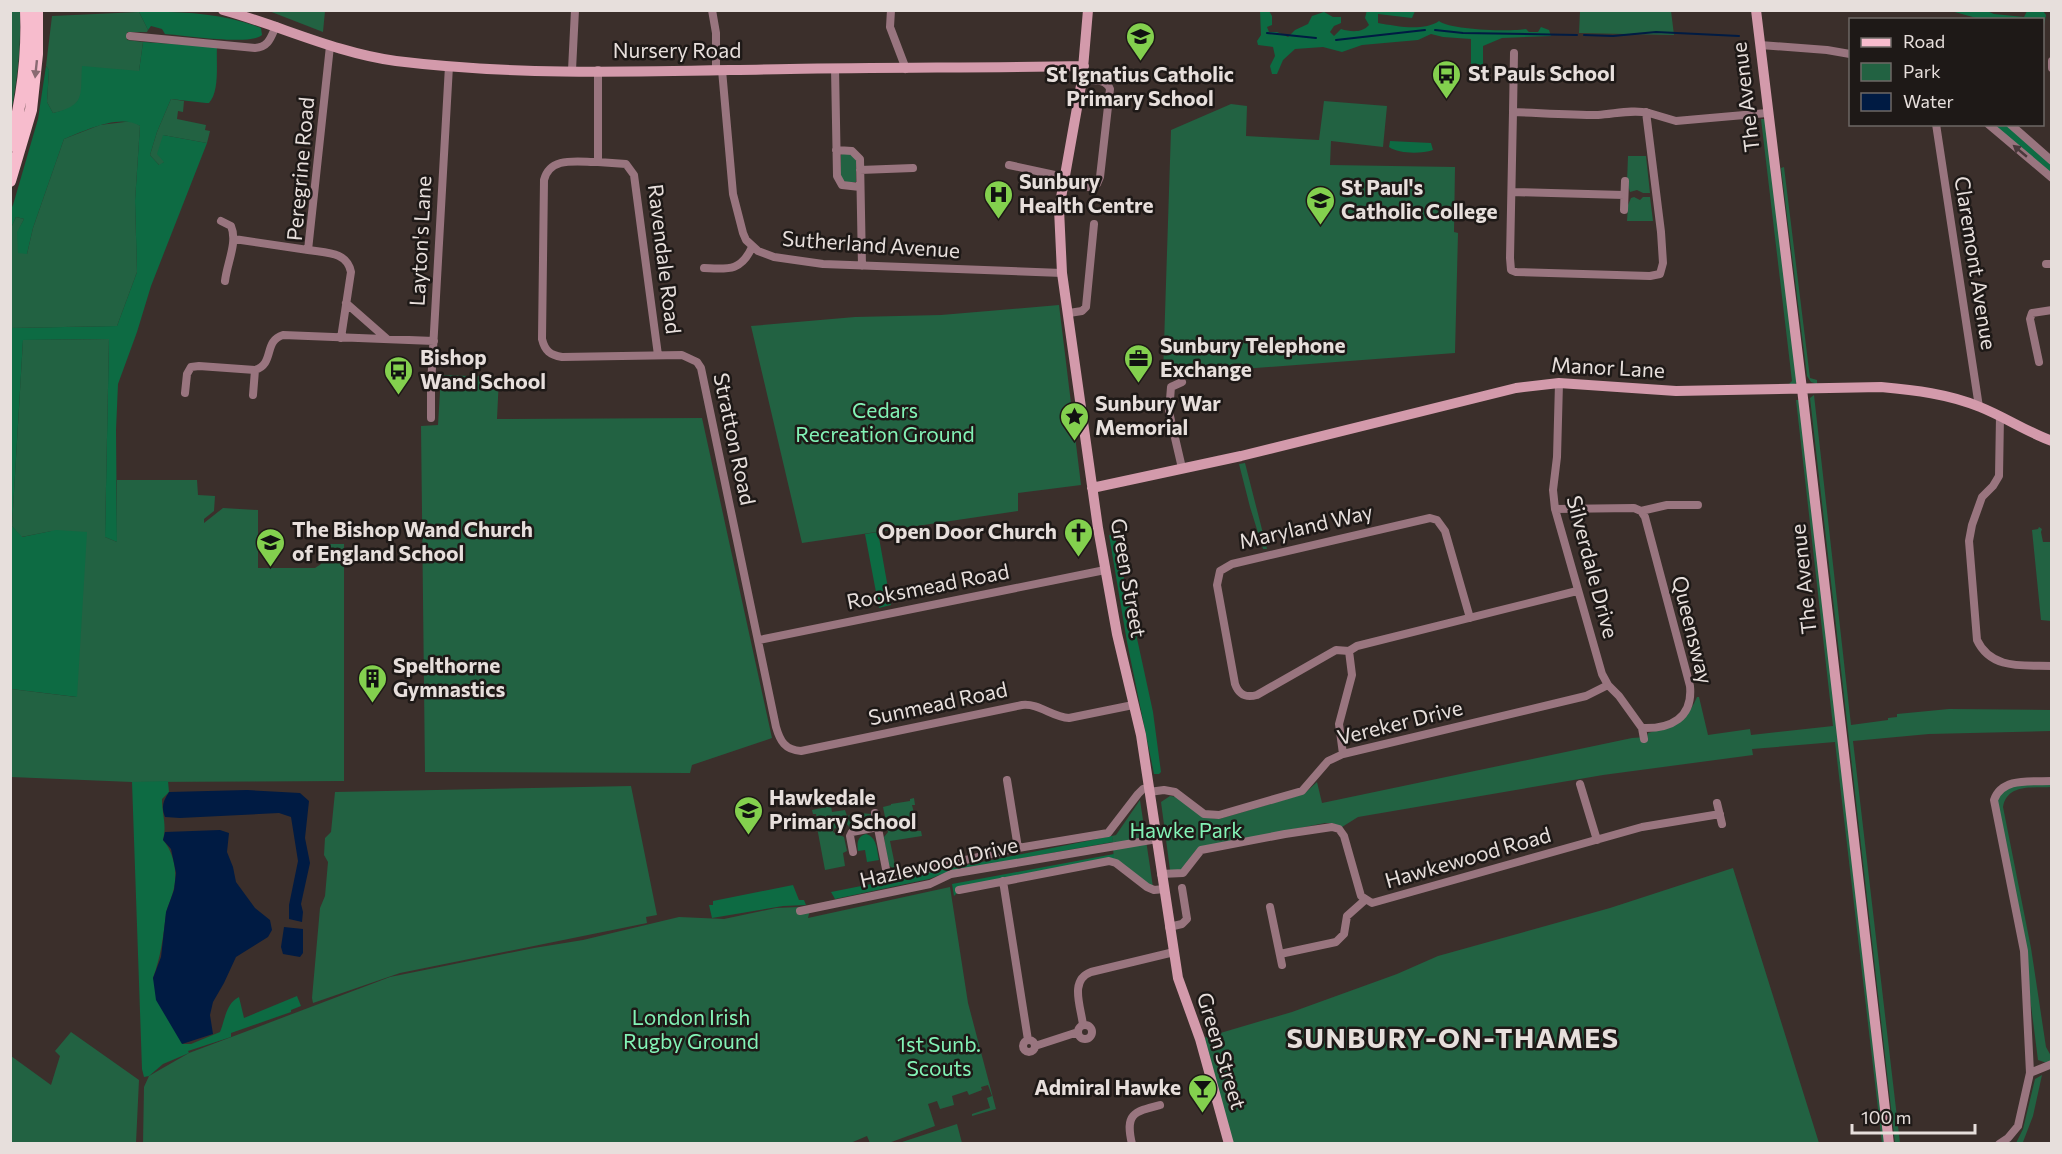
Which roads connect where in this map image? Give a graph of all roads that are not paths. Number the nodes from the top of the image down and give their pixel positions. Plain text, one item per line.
1 (26, 10) edge
2 (37, 10) edge
3 (223, 10) edge
4 (575, 10) edge
5 (712, 10) edge
6 (891, 10) edge
7 (1088, 10) edge
8 (1756, 10) edge
9 (276, 26) junction
10 (130, 36) dead end
11 (1760, 45) junction
12 (330, 46) junction
13 (1514, 53) dead end
14 (1849, 54) edge
15 (2052, 61) edge
16 (449, 66) junction
17 (1084, 66) junction
18 (2052, 68) edge
19 (835, 69) junction
20 (906, 69) junction
21 (572, 70) junction
22 (598, 70) junction
23 (719, 70) junction
24 (1082, 80) junction
25 (1513, 112) junction
26 (1646, 112) junction
27 (1767, 113) junction
28 (1936, 126) edge
29 (1990, 126) edge
30 (2012, 126) edge
31 (10, 146) edge
32 (836, 150) junction
33 (2052, 161) edge
34 (598, 162) junction
35 (1009, 165) dead end
36 (914, 168) dead end
37 (860, 170) junction
38 (2052, 178) edge
39 (1064, 180) junction
40 (10, 181) edge
41 (1625, 181) dead end
42 (860, 187) junction
43 (1512, 192) junction
44 (1624, 195) junction
45 (1624, 210) dead end
46 (221, 220) dead end
47 (1094, 224) dead end
48 (234, 239) junction
49 (752, 247) junction
50 (308, 250) junction
51 (862, 266) junction
52 (704, 268) dead end
53 (1062, 273) junction
54 (225, 280) dead end
55 (346, 303) junction
56 (2052, 310) edge
57 (1069, 313) junction
58 (341, 338) junction
59 (387, 339) junction
60 (434, 342) junction
61 (658, 356) junction
62 (2039, 362) dead end
63 (255, 370) junction
64 (1182, 382) dead end
65 (1559, 383) junction
66 (1802, 389) junction
67 (185, 393) dead end
68 (253, 395) dead end
69 (1979, 406) junction
70 (2000, 416) junction
71 (431, 418) dead end
72 (2052, 441) edge
73 (1182, 468) junction
74 (1092, 488) junction
75 (1698, 505) dead end
76 (1555, 509) junction
77 (1641, 511) junction
78 (1105, 570) junction
79 (1577, 591) junction
80 (1470, 618) junction
81 (759, 640) junction
82 (1349, 651) junction
83 (2052, 666) edge
84 (1608, 685) junction
85 (1133, 705) junction
86 (1642, 728) junction
87 (1644, 739) dead end
88 (784, 745) joint
89 (1343, 754) junction
90 (1007, 780) dead end
91 (2052, 781) edge
92 (1580, 784) dead end
93 (1148, 790) junction
94 (1717, 803) dead end
95 (875, 813) dead end
96 (1719, 814) junction
97 (1722, 824) dead end
98 (878, 827) junction
99 (1157, 839) junction
100 (1597, 840) junction
101 (1018, 848) junction
102 (853, 852) dead end
103 (1161, 874) junction
104 (1004, 880) junction
105 (1182, 888) dead end
106 (1164, 889) junction
107 (958, 890) dead end
108 (1365, 900) junction
109 (1270, 908) dead end
110 (800, 911) dead end
111 (1281, 914) dead end
112 (1272, 917) junction
113 (1169, 927) junction
114 (1174, 952) junction
115 (1280, 954) junction
116 (1282, 965) dead end
117 (1083, 1025) junction
118 (1077, 1032) junction
119 (2052, 1064) edge
120 (2030, 1073) junction
121 (1160, 1105) dead end
122 (1132, 1143) edge
123 (1228, 1143) edge
124 (1889, 1143) edge
125 (2003, 1143) edge

1 - 31 main road
2 -> 40 main road
3 - 9 street, Nursery Road
4 - 21 street
5 - 23 street, Sutherland Avenue
6 - 20 street
7 - 17 street, Green Street
8 - 11 street, The Avenue
9 - 10 street
9 - 12 street, Nursery Road
11 - 14 street
11 - 27 street, The Avenue
12 - 16 street, Nursery Road
12 - 50 street, Peregrine Road
13 - 25 street
15 - 18 street
16 - 21 street, Nursery Road
16 - 60 street, Layton's Lane
17 - 20 street, Nursery Road
17 - 24 street, Green Street
19 - 20 street, Nursery Road
19 - 23 street, Nursery Road
19 - 32 street
21 - 22 street, Nursery Road
22 - 23 street, Nursery Road
22 - 34 street
23 - 49 street, Sutherland Avenue
24 - 39 street, Green Street
24 - 39 street
25 - 26 street
25 - 43 street
26 - 27 street
26 - 43 street
27 - 66 street, The Avenue
28 - 69 street, Claremont Avenue
38 -> 29 street
30 - 33 street
32 - 37 street
32 - 42 street
34 - 61 street, Ravendale Road
34 - 61 street, Stratton Road
35 - 39 street
36 - 37 street
37 - 42 street
39 - 53 street, Green Street
41 - 44 street
42 - 51 street
43 - 44 street
44 - 45 street
46 - 48 street
47 - 57 street
48 - 50 street
48 - 54 street
49 - 51 street, Sutherland Avenue
49 - 52 street
50 - 55 street, Peregrine Road
51 - 53 street, Sutherland Avenue
53 - 57 street, Green Street
55 - 58 street, Peregrine Road
55 - 59 street
56 - 62 street
57 - 74 street, Green Street
58 - 59 street
58 - 63 street
59 - 60 street
60 - 71 street, Layton's Lane
61 - 81 street, Stratton Road
63 - 67 street
63 - 68 street
64 - 73 street
65 - 66 street, Manor Lane
65 - 73 street, Manor Lane
65 - 76 street, Silverdale Drive
66 - 69 street, Manor Lane
66 - 124 street, The Avenue
69 - 70 street, Manor Lane
70 - 72 street, Manor Lane
70 - 83 street
73 - 74 street, Manor Lane
74 - 78 street, Green Street
75 - 77 street
76 - 77 street
76 - 79 street, Silverdale Drive
77 - 86 street, Queensway
78 - 81 street, Rooksmead Road
78 - 85 street, Green Street
79 - 80 street, Maryland Way
79 - 84 street, Silverdale Drive
80 - 82 street, Maryland Way
80 - 82 street, Maryland Way
81 - 88 street, Stratton Road
82 - 89 street
84 - 86 street
84 - 89 street, Vereker Drive
85 - 88 street, Sunmead Road
85 - 93 street, Green Street
86 - 87 street
89 - 93 street, Vereker Drive
90 - 101 street
91 - 120 street
92 - 100 street
93 - 99 street, Green Street
93 - 101 street
94 - 96 street
95 - 98 street
96 - 97 street
96 - 100 street, Hawkewood Road
98 - 101 street
98 - 102 street
99 - 103 street, Green Street
99 - 110 street, Hazlewood Drive
100 - 108 street, Hawkewood Road
103 - 106 street, Green Street
103 - 108 street, Hawkewood Road
104 - 106 street
104 - 107 street
104 - 118 street
105 - 113 street
106 - 113 street, Green Street
108 - 115 street
109 - 112 street
111 - 112 street
112 - 115 street
113 - 114 street, Green Street
114 - 117 street
114 - 123 street, Green Street
115 - 116 street
117 - 118 street
117 - 118 street
119 - 120 street
120 - 125 street
121 - 122 street

